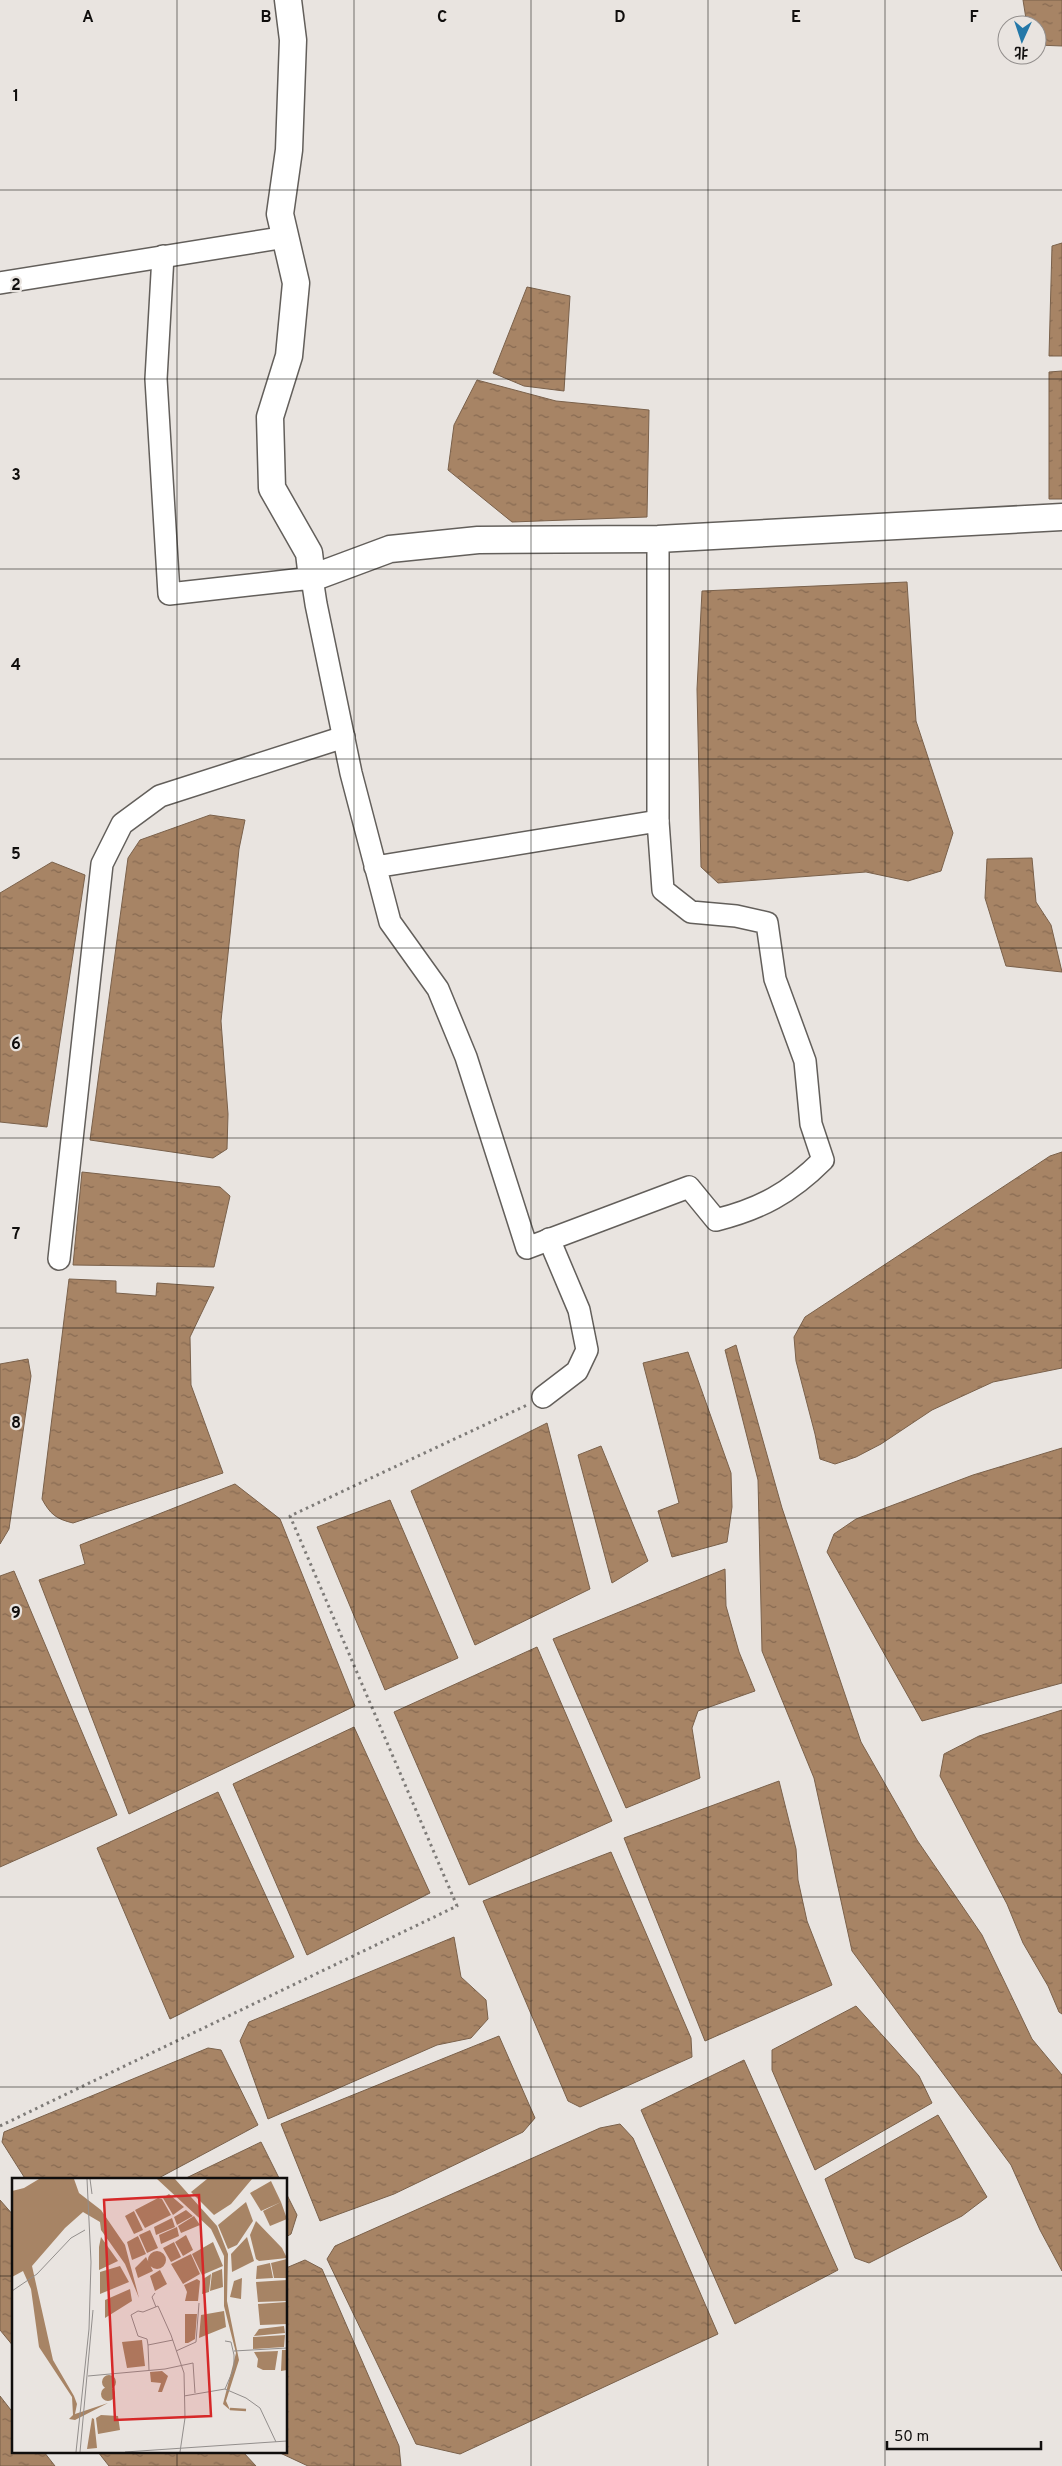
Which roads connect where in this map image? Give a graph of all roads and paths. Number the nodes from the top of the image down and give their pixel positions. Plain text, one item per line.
1 (288, 0) edge
2 (286, 238) junction
3 (163, 256) junction
4 (0, 283) edge
5 (1062, 517) edge
6 (658, 539) junction
7 (312, 578) junction
8 (344, 737) junction
9 (658, 821) junction
10 (375, 867) junction
11 (549, 1239) junction
12 (58, 1259) dead end
13 (543, 1397) joint
14 (0, 2126) edge

1 - 2 street
2 - 3 street
2 - 7 street
3 - 4 street
3 - 7 street
5 - 6 street
6 - 7 street
6 - 9 street
7 - 8 street
8 - 10 street
8 - 12 street
9 - 10 street
9 - 11 street
10 - 11 street
11 - 13 street
13 - 14 path

